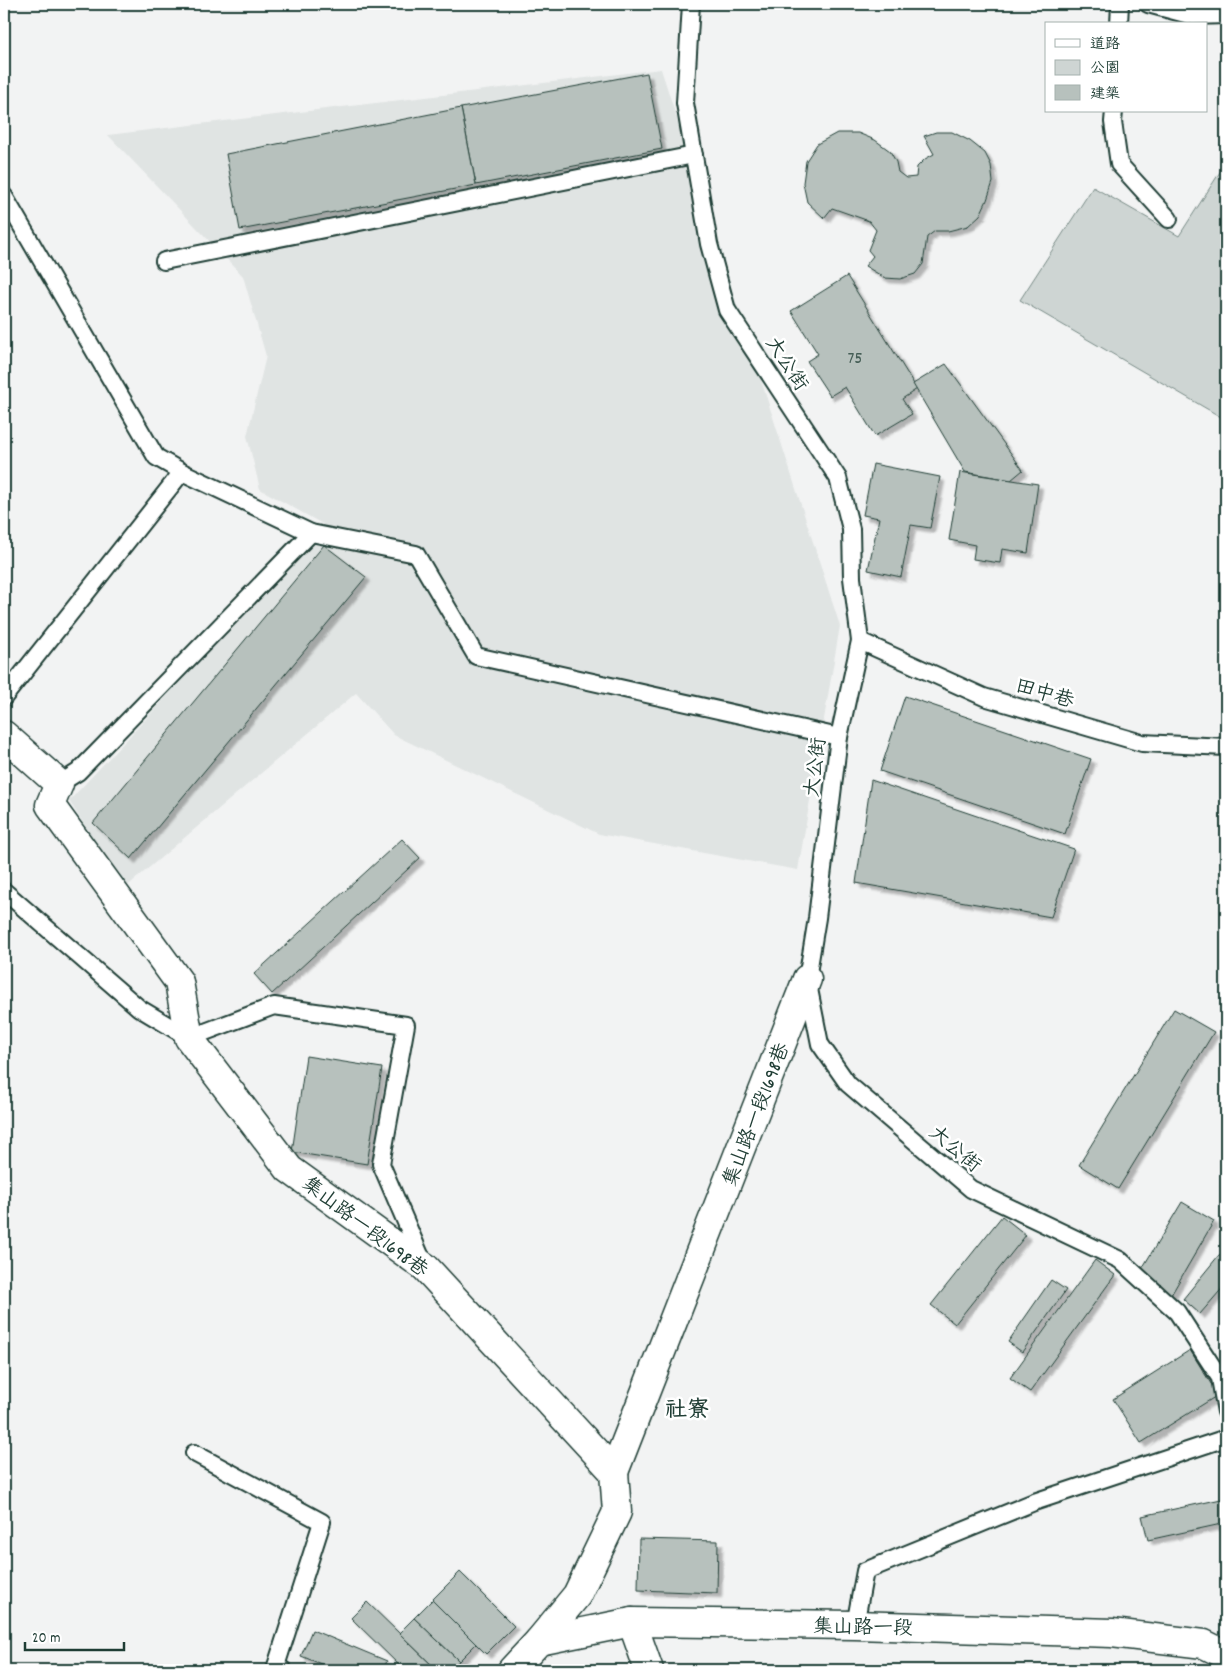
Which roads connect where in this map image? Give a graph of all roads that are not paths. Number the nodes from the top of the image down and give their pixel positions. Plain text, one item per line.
1 (691, 4) edge
2 (1120, 4) edge
3 (1148, 4) edge
4 (1226, 15) edge
5 (1119, 22) edge
6 (1114, 112) edge
7 (694, 154) junction
8 (4, 196) edge
9 (1169, 219) dead end
10 (164, 261) dead end
11 (182, 472) junction
12 (312, 533) junction
13 (860, 642) junction
14 (4, 697) edge
15 (4, 735) edge
16 (839, 737) junction
17 (1226, 748) edge
18 (59, 784) junction
19 (4, 891) edge
20 (807, 980) junction
21 (190, 1038) junction
22 (424, 1267) junction
23 (1223, 1377) edge
24 (1226, 1412) edge
25 (1226, 1438) edge
26 (194, 1453) dead end
27 (614, 1472) junction
28 (632, 1622) junction
29 (855, 1625) junction
30 (539, 1641) junction
31 (1226, 1655) edge
32 (283, 1670) edge
33 (512, 1670) edge
34 (649, 1670) edge

1 - 7 lane, 大公街
2 - 5 lane
3 - 4 lane
6 - 9 lane
7 - 10 lane
7 - 13 lane, 大公街
8 - 11 lane
11 - 12 lane
11 - 14 lane
12 - 16 lane
12 - 18 lane
13 - 16 lane, 大公街
13 - 17 lane, 田中巷
15 - 18 street
16 - 20 lane, 大公街
18 - 21 street
19 - 21 lane
20 - 23 lane, 大公街
20 - 27 street, 集山路一段1698巷
21 - 22 street, 集山路一段1698巷
21 - 22 lane
22 - 27 street, 集山路一段1698巷
23 - 24 lane, 大公街
25 - 29 lane
26 - 32 lane
27 - 30 street, 集山路一段1698巷
28 - 29 street, 集山路一段
28 - 30 street, 集山路一段
28 - 34 street
29 - 31 street, 集山路一段
30 - 33 street

